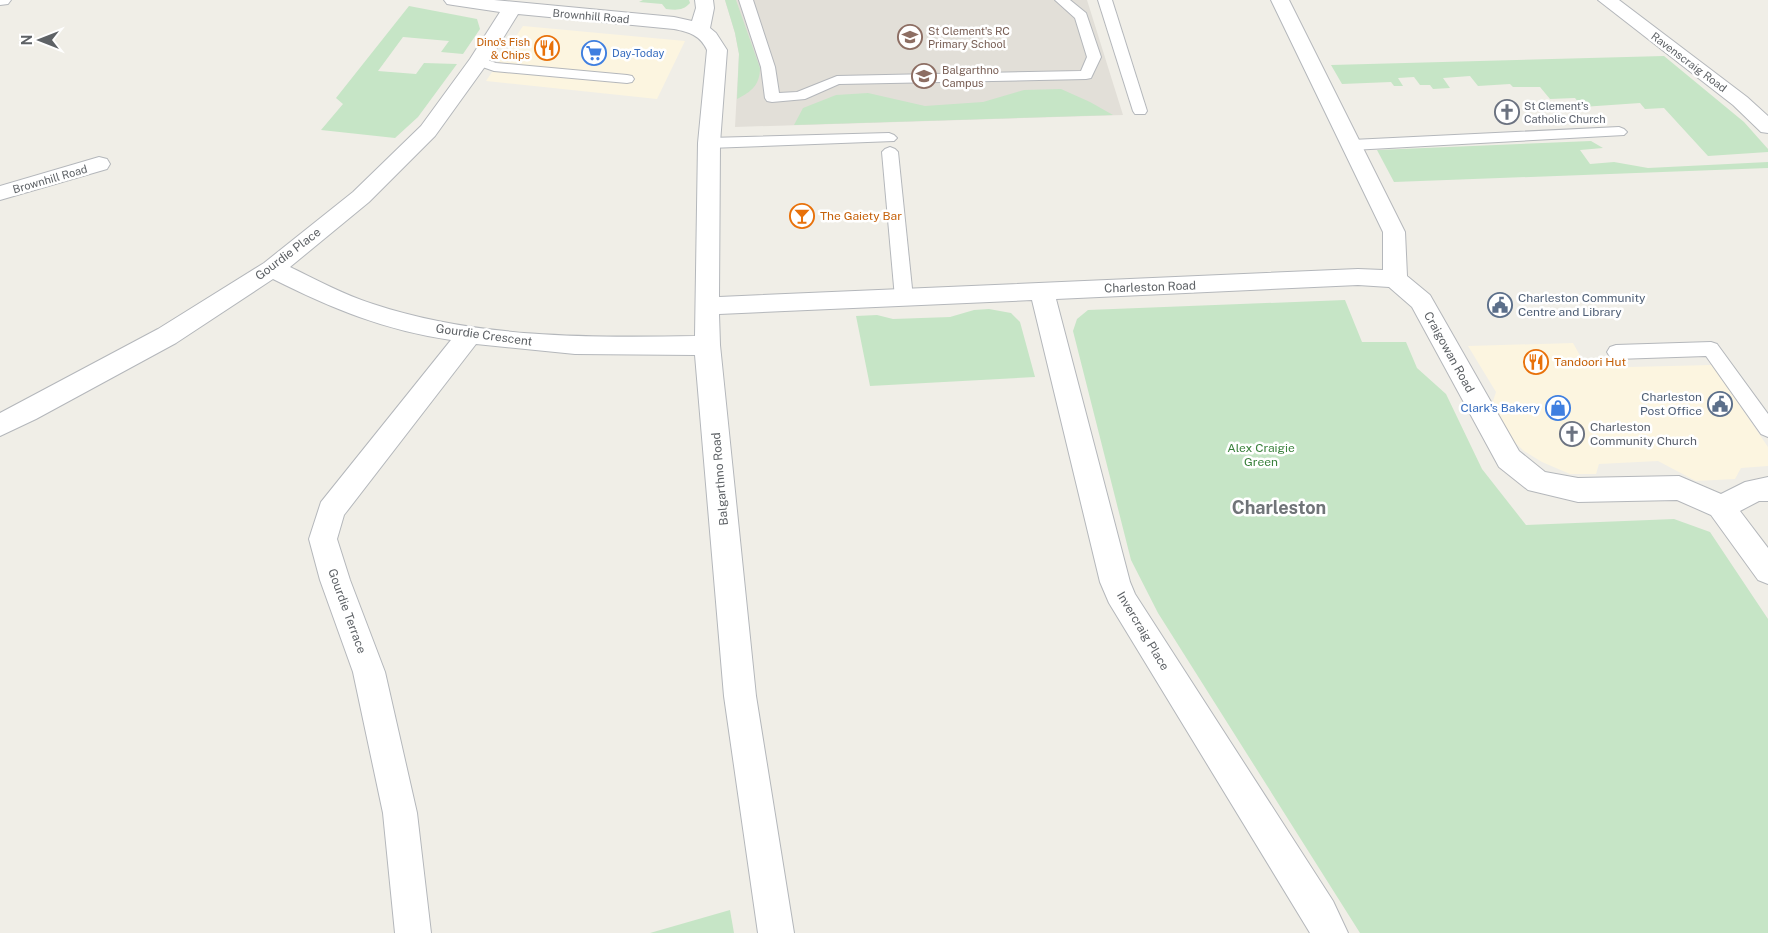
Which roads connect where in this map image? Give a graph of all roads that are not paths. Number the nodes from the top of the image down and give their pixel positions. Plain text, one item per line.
1 (453, 0) edge
2 (704, 0) edge
3 (746, 0) edge
4 (1062, 0) edge
5 (1105, 0) edge
6 (1280, 0) edge
7 (1607, 0) edge
8 (512, 8) junction
9 (700, 29) junction
10 (479, 61) junction
11 (627, 79) dead end
12 (1140, 111) dead end
13 (1768, 127) edge
14 (1619, 132) dead end
15 (709, 143) junction
16 (1352, 145) junction
17 (99, 164) dead end
18 (0, 193) edge
19 (272, 269) junction
20 (1395, 279) junction
21 (1042, 291) junction
22 (904, 298) junction
23 (708, 306) junction
24 (469, 335) junction
25 (707, 345) junction
26 (1616, 352) dead end
27 (0, 425) edge
28 (1768, 429) edge
29 (1768, 489) edge
30 (1721, 507) junction
31 (1768, 571) edge
32 (413, 933) edge
33 (776, 933) edge
34 (1330, 933) edge

1 - 8 street, Brownhill Road
2 - 9 street
3 - 4 lane
5 - 12 lane
6 - 16 street
7 - 13 street, Ravenscraig Road
8 - 9 street, Brownhill Road
8 - 10 street, Gourdie Place
9 - 15 street, Balgarthno Road
10 - 11 lane
10 - 19 street, Gourdie Place
14 - 16 lane
15 - 22 lane
15 - 23 street, Balgarthno Road
16 - 20 street
17 - 18 street, Brownhill Road
19 - 24 street, Gourdie Crescent
19 - 27 street, Gourdie Place
20 - 21 street, Charleston Road
20 - 30 street, Craigowan Road
21 - 22 street, Charleston Road
21 - 34 street, Invercraig Place
22 - 23 street, Charleston Road
23 - 25 street, Balgarthno Road
24 - 25 street, Gourdie Crescent
24 - 32 street, Gourdie Terrace
25 - 33 street, Balgarthno Road
26 - 28 lane
29 - 30 street
30 - 31 street

